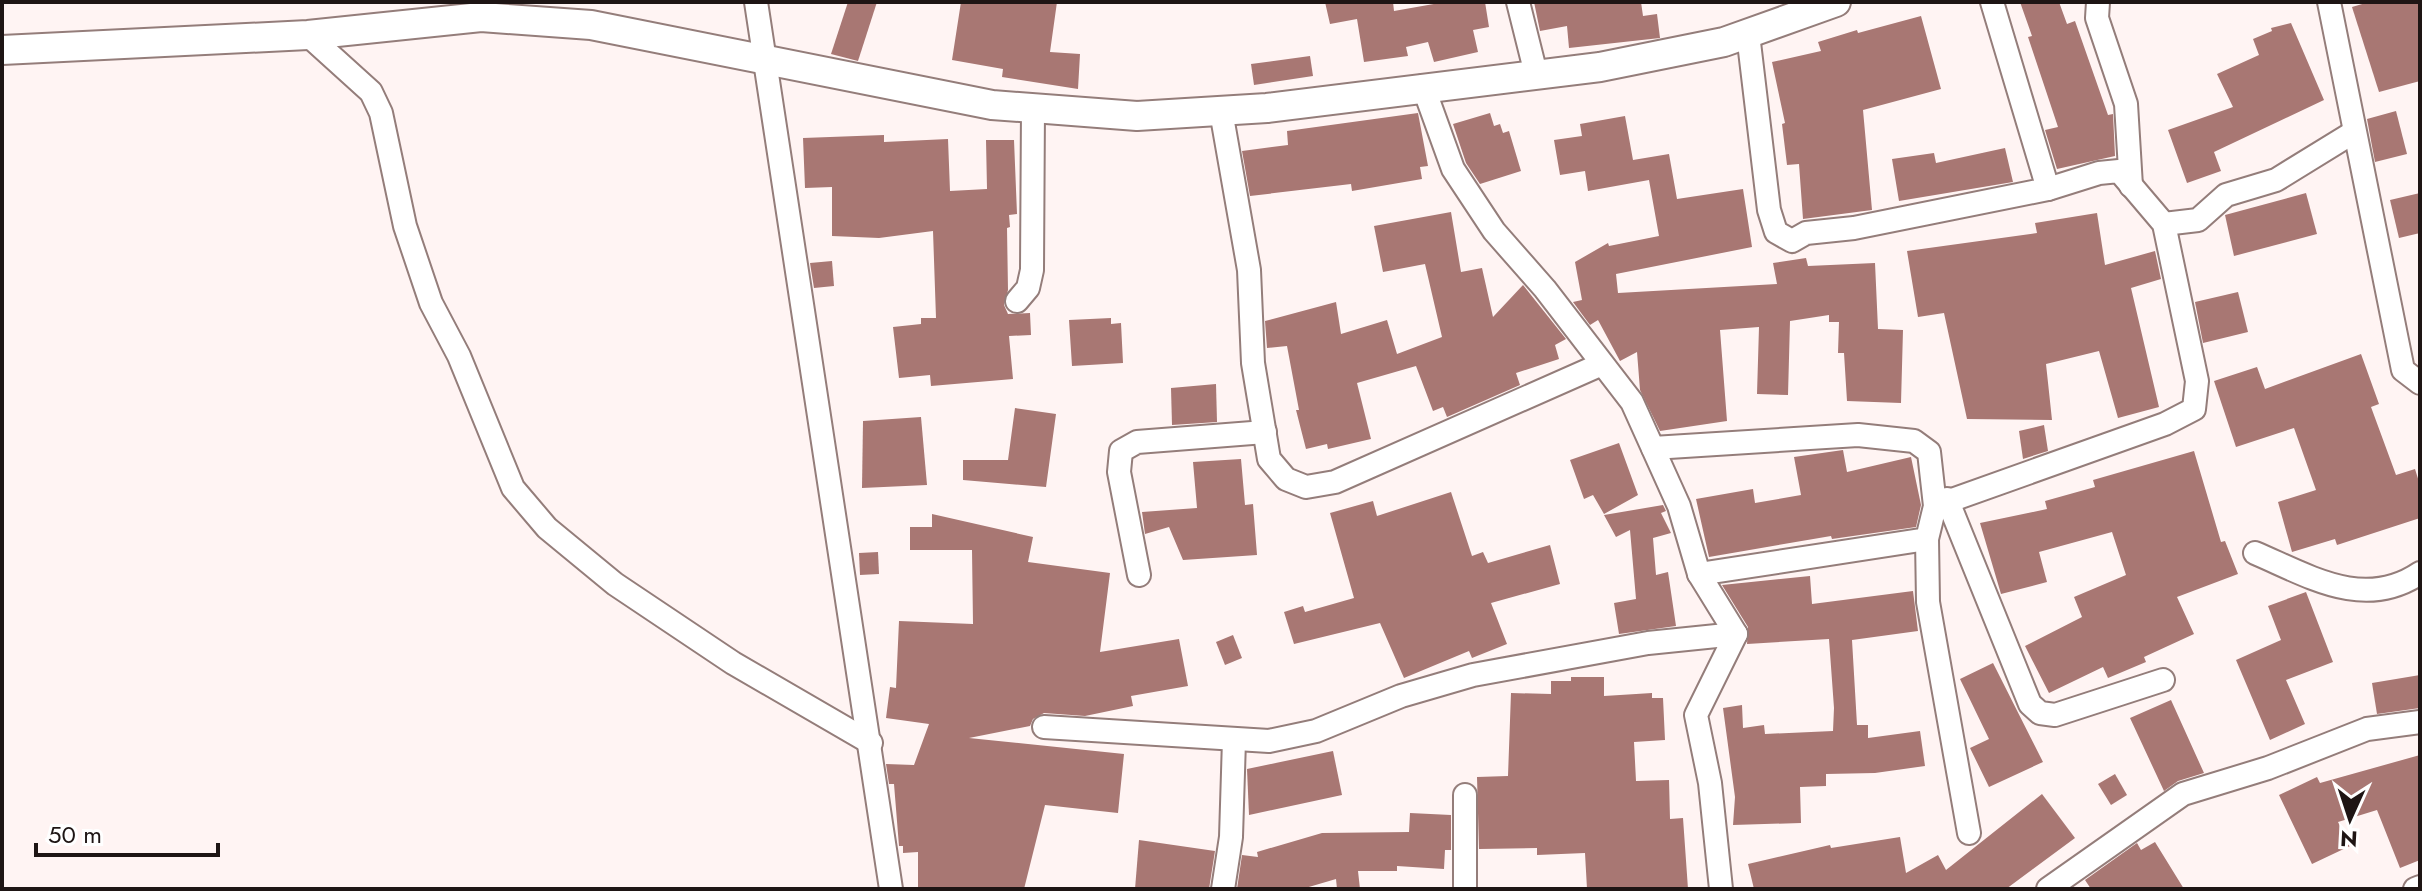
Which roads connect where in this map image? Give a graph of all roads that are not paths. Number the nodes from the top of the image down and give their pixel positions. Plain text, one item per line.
1 (756, 2) edge
2 (1518, 2) edge
3 (1836, 2) edge
4 (1992, 2) edge
5 (2098, 2) edge
6 (2329, 2) edge
7 (1748, 34) junction
8 (308, 35) junction
9 (2, 50) edge
10 (766, 61) junction
11 (1536, 74) junction
12 (1423, 86) junction
13 (1033, 108) junction
14 (1221, 111) junction
15 (2354, 132) junction
16 (2131, 186) junction
17 (2048, 189) junction
18 (2164, 224) junction
19 (1017, 301) dead end
20 (1602, 364) junction
21 (2420, 383) edge
22 (1265, 432) junction
23 (1653, 448) junction
24 (1941, 502) junction
25 (1927, 539) junction
26 (2255, 553) dead end
27 (2420, 573) edge
28 (1699, 574) junction
29 (1139, 575) dead end
30 (1736, 634) junction
31 (2163, 680) dead end
32 (2420, 722) edge
33 (1044, 727) dead end
34 (1234, 740) junction
35 (871, 743) junction
36 (1465, 795) dead end
37 (1969, 833) dead end
38 (891, 889) edge
39 (1223, 889) edge
40 (1465, 889) edge
41 (1721, 889) edge
42 (2048, 889) edge

1 - 10 street
2 - 11 street
3 - 7 street
4 - 17 street
5 - 16 street
6 - 15 street
7 - 11 street
7 - 17 street
8 - 9 street
8 - 10 street
8 - 35 street
10 - 13 street
10 - 35 street
11 - 12 street
12 - 14 street
12 - 20 street
13 - 14 street
13 - 19 street
14 - 22 street
15 - 18 street
15 - 21 street
16 - 17 street
16 - 18 street
18 - 24 street
20 - 22 street
20 - 23 street
22 - 29 street
23 - 24 street
23 - 28 street
24 - 25 street
24 - 31 street
25 - 28 street
25 - 37 street
26 - 27 street
28 - 30 street
30 - 34 street
30 - 41 street
32 - 42 street
33 - 34 street
34 - 39 street
35 - 38 street
36 - 40 street

